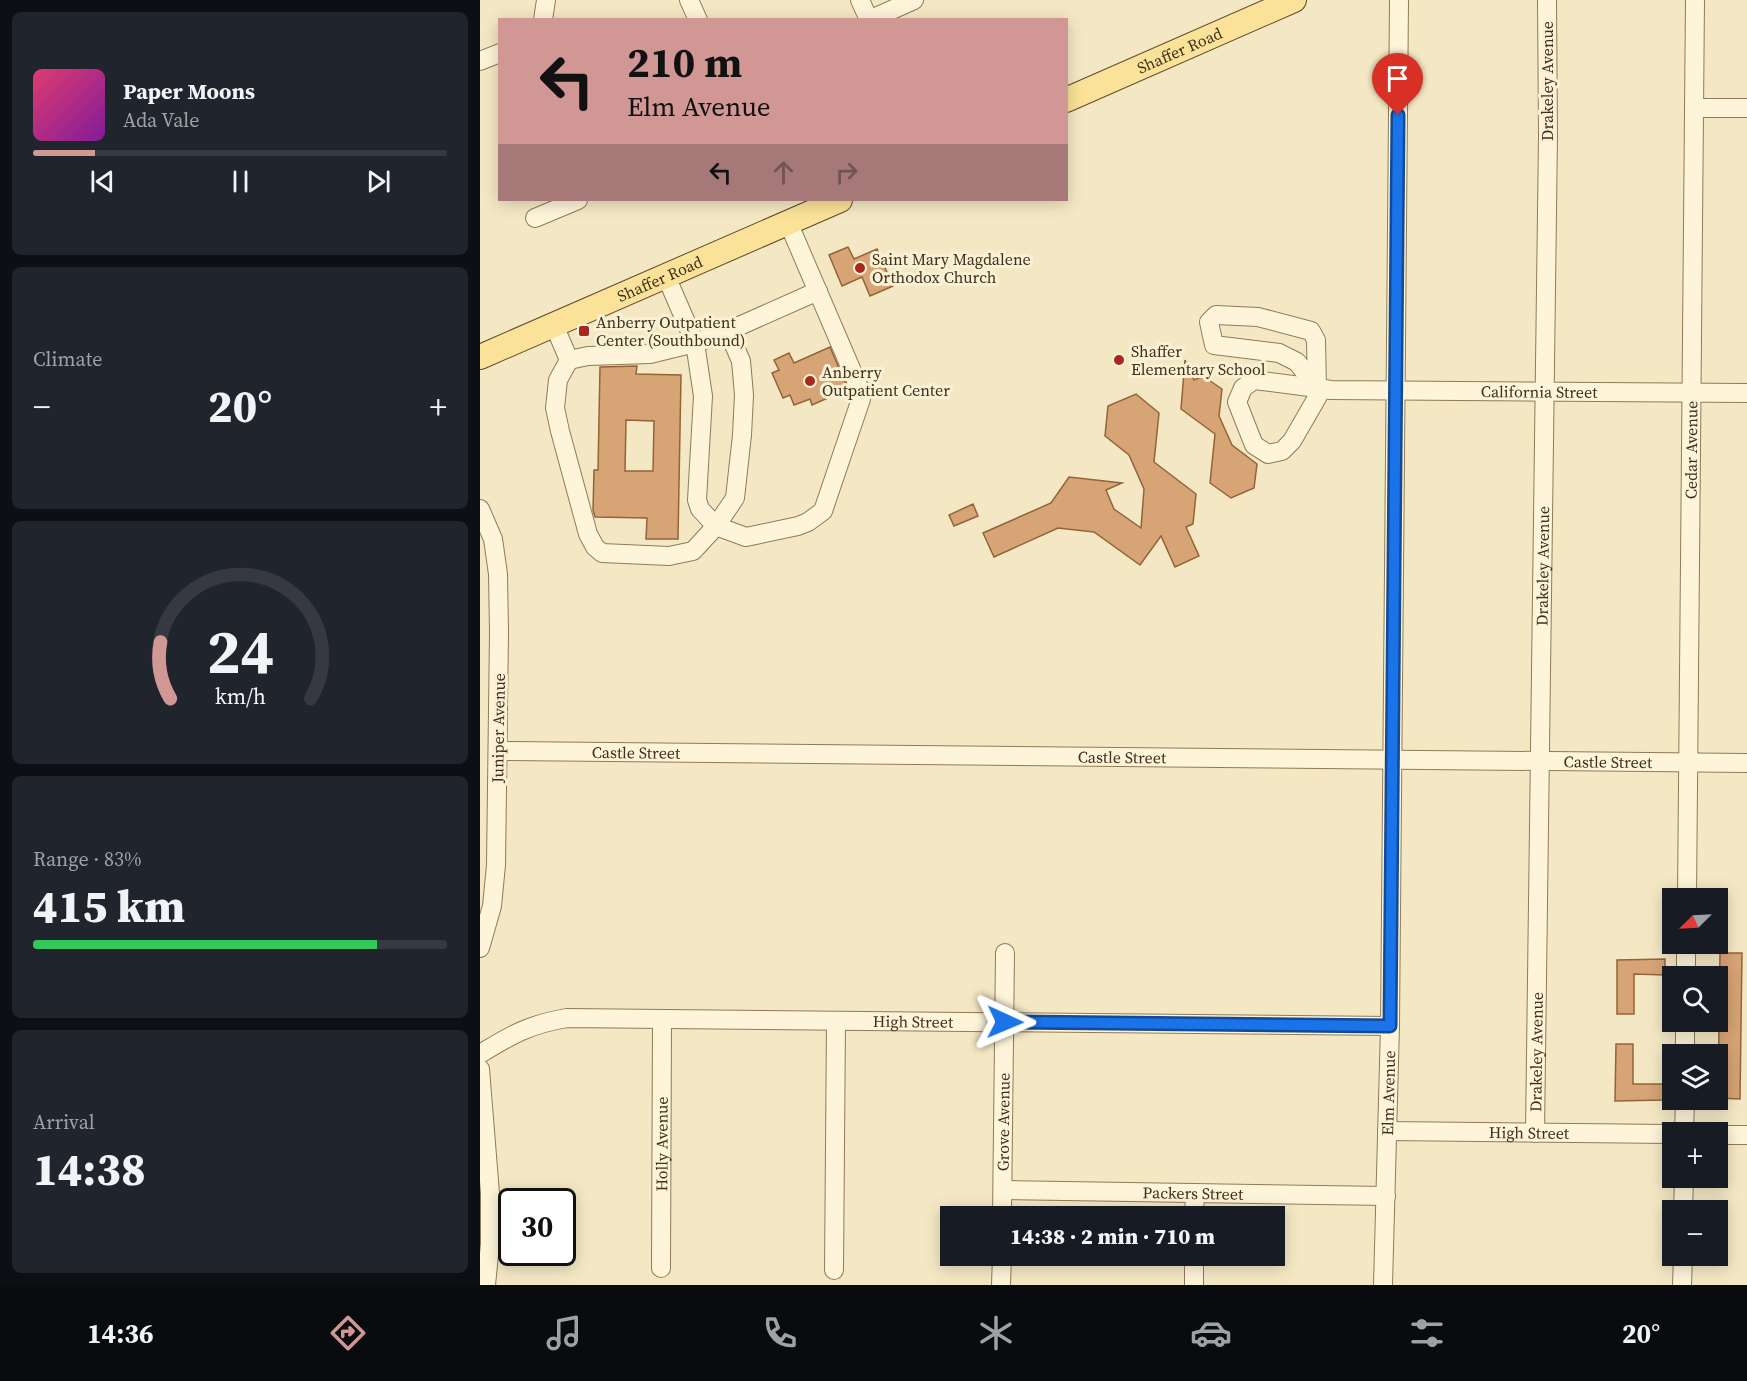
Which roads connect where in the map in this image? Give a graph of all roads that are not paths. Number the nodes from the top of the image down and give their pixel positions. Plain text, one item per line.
1 (546, 0) edge
2 (689, 0) edge
3 (860, 0) edge
4 (914, 0) edge
5 (1399, 0) edge
6 (1547, 0) edge
7 (1695, 0) edge
8 (1283, 2) edge
9 (543, 18) edge
10 (697, 18) edge
11 (868, 18) edge
12 (874, 18) edge
13 (498, 54) edge
14 (480, 61) edge
15 (1068, 99) edge
16 (1695, 108) junction
17 (1747, 108) edge
18 (576, 201) edge
19 (838, 201) edge
20 (535, 218) dead end
21 (788, 222) junction
22 (666, 276) junction
23 (818, 291) junction
24 (554, 325) junction
25 (728, 331) junction
26 (695, 343) junction
27 (480, 357) edge
28 (569, 360) junction
29 (1323, 389) junction
30 (1395, 390) junction
31 (1544, 391) junction
32 (1692, 393) junction
33 (1747, 393) edge
34 (480, 509) edge
35 (716, 526) junction
36 (498, 751) junction
37 (1392, 759) junction
38 (1540, 762) junction
39 (1688, 763) junction
40 (1747, 763) edge
41 (1687, 888) edge
42 (483, 926) edge
43 (480, 948) edge
44 (1005, 954) dead end
45 (662, 1019) junction
46 (836, 1021) junction
47 (1005, 1022) junction
48 (1390, 1026) junction
49 (480, 1054) edge
50 (480, 1069) edge
51 (1387, 1131) junction
52 (1535, 1133) junction
53 (1662, 1134) edge
54 (1728, 1135) edge
55 (1747, 1135) edge
56 (1003, 1190) junction
57 (1195, 1193) junction
58 (1386, 1196) junction
59 (1002, 1206) edge
60 (1194, 1206) edge
61 (1002, 1266) edge
62 (1194, 1266) edge
63 (1683, 1266) edge
64 (661, 1268) dead end
65 (834, 1270) dead end
66 (486, 1285) edge
67 (1001, 1285) edge
68 (1194, 1285) edge
69 (1383, 1285) edge
70 (1682, 1285) edge

1 - 9 street
2 - 10 street
3 - 11 street
4 - 12 street
5 - 30 street, Elm Avenue
6 - 31 street, Drakeley Avenue
7 - 16 street, Cedar Avenue
8 - 15 main road, Shaffer Road
13 - 14 street
16 - 17 street
16 - 32 street, Cedar Avenue
18 - 20 street
19 - 21 main road, Shaffer Road
21 - 22 main road, Shaffer Road
21 - 23 street
22 - 24 main road, Shaffer Road
22 - 26 street
23 - 25 street
23 - 35 street
24 - 27 main road, Shaffer Road
24 - 28 street
25 - 26 street
25 - 35 street
26 - 28 street
26 - 35 street
28 - 35 street
29 - 29 street, California Street
29 - 29 street
29 - 30 street, California Street
30 - 31 street, California Street
30 - 37 street, Elm Avenue
31 - 32 street, California Street
31 - 38 street, Drakeley Avenue
32 - 33 street, California Street
32 - 39 street, Cedar Avenue
34 - 36 street, Juniper Avenue
36 - 37 street, Castle Street
36 - 42 street, Juniper Avenue
37 - 38 street, Castle Street
37 - 48 street, Elm Avenue
38 - 39 street, Castle Street
38 - 52 street, Drakeley Avenue
39 - 40 street, Castle Street
39 - 41 street, Cedar Avenue
42 - 43 street, Juniper Avenue
44 - 47 street, Grove Avenue
45 - 46 street, High Street
45 - 49 street, High Street
45 - 64 street, Holly Avenue
46 - 47 street, High Street
46 - 65 street
47 - 48 street, High Street
47 - 56 street, Grove Avenue
48 - 51 street, Elm Avenue
50 - 66 street
51 - 52 street, High Street
51 - 58 street, Elm Avenue
52 - 53 street, High Street
54 - 55 street
56 - 57 street, Packers Street
56 - 59 street, Grove Avenue
57 - 58 street, Packers Street
57 - 60 street
58 - 69 street, Elm Avenue
61 - 67 street
62 - 68 street
63 - 70 street

